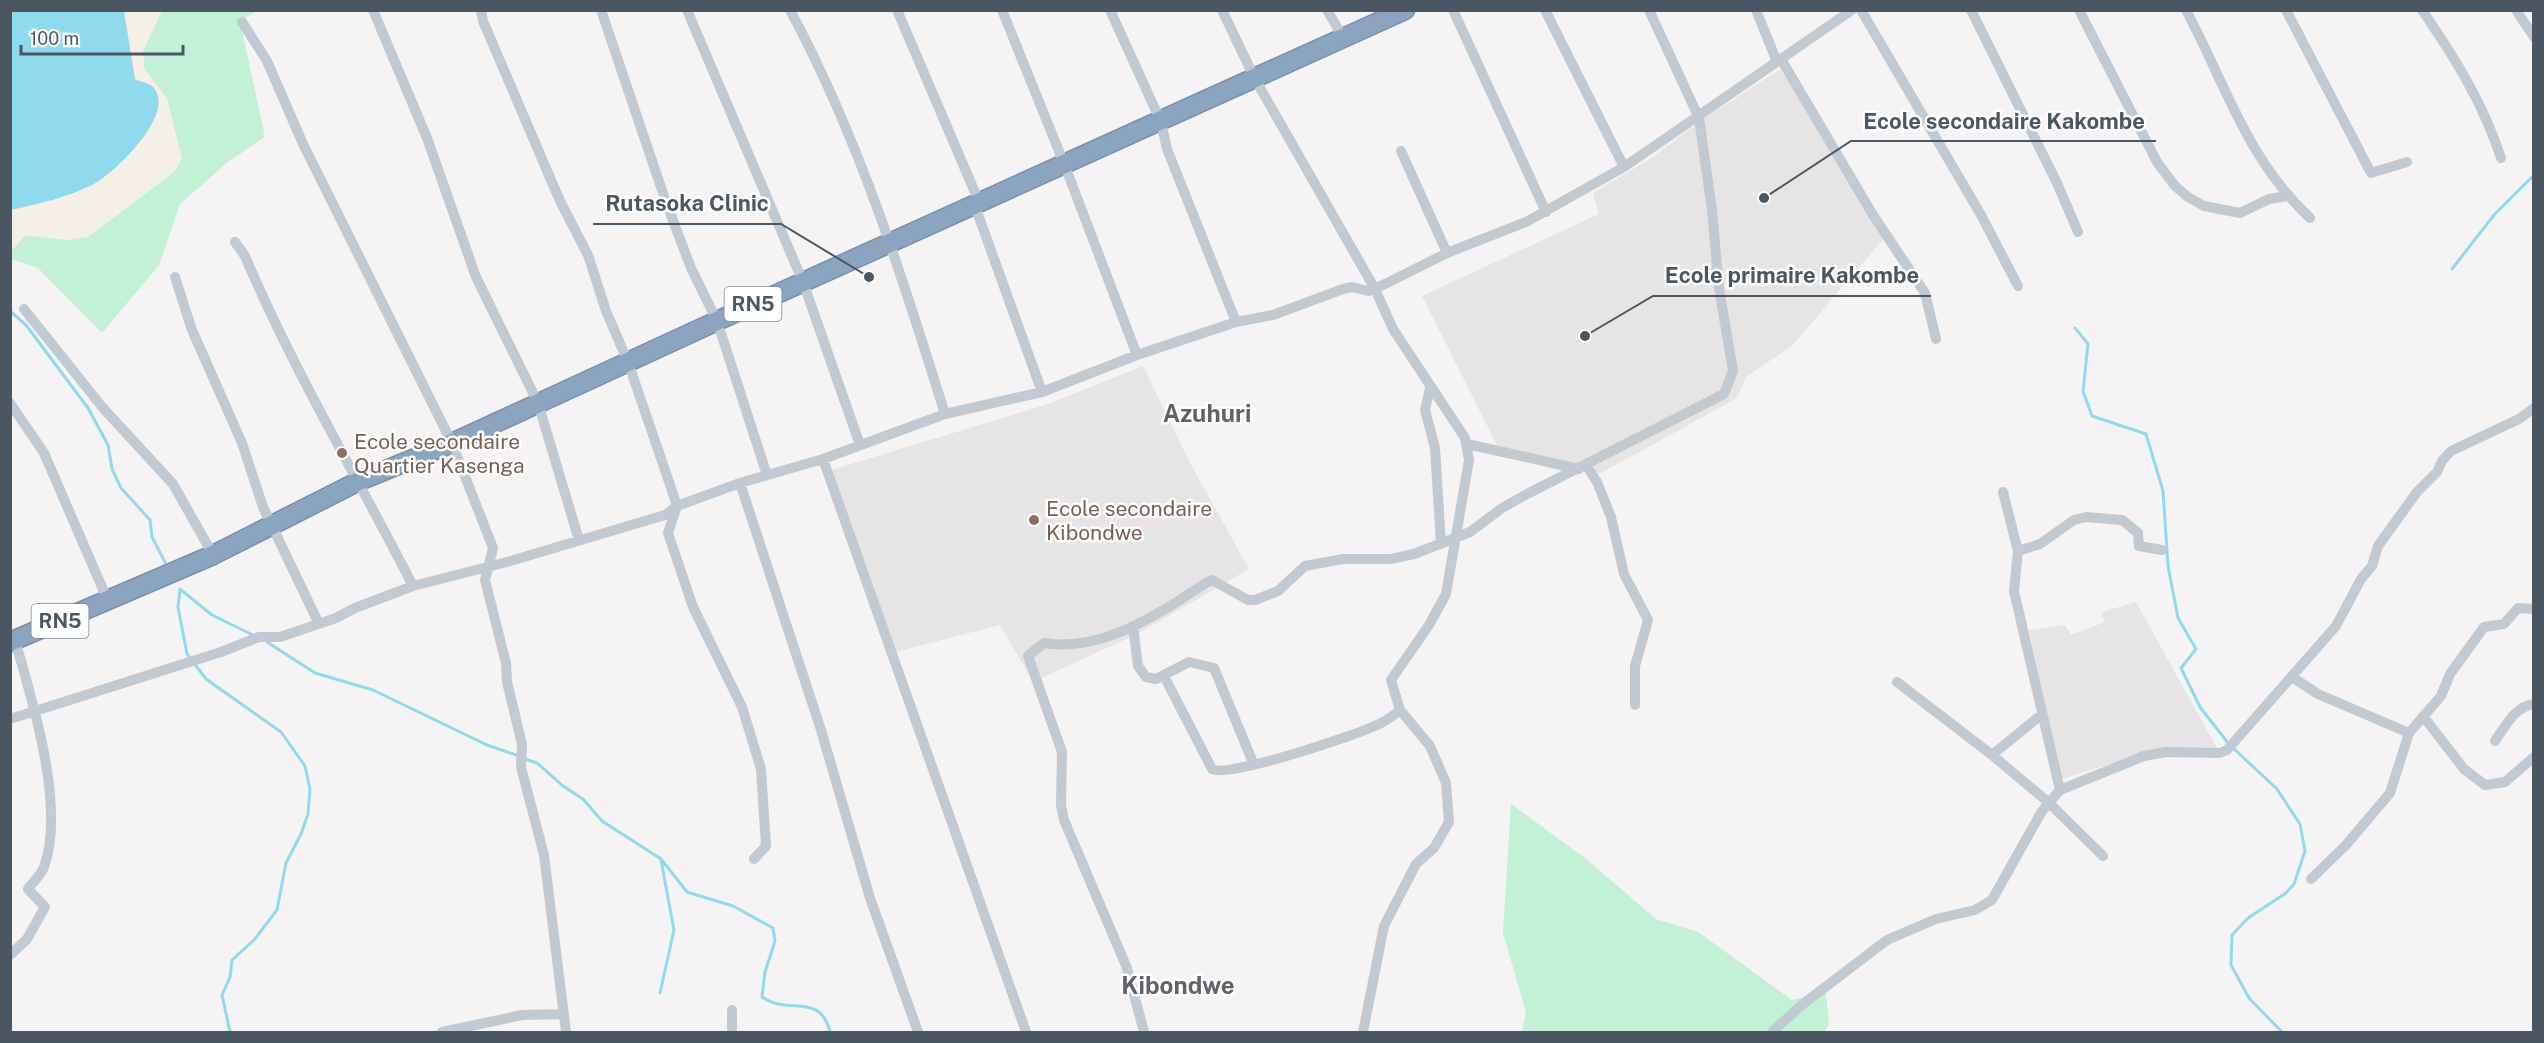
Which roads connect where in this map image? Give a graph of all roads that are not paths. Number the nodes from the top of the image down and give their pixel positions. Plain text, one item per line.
1 (373, 10) edge
2 (482, 10) edge
3 (601, 10) edge
4 (687, 10) edge
5 (790, 10) edge
6 (897, 10) edge
7 (1002, 10) edge
8 (1110, 10) edge
9 (1222, 10) edge
10 (1327, 10) edge
11 (1405, 10) edge
12 (1453, 10) edge
13 (1545, 10) edge
14 (1649, 10) edge
15 (1756, 10) edge
16 (1852, 10) edge
17 (1862, 10) edge
18 (1971, 10) edge
19 (2079, 10) edge
20 (2186, 10) edge
21 (2286, 10) edge
22 (2422, 10) edge
23 (2516, 10) edge
24 (242, 22) dead end
25 (2534, 36) edge
26 (1344, 39) junction
27 (1779, 60) junction
28 (1255, 79) junction
29 (1699, 118) junction
30 (1161, 123) junction
31 (1401, 151) dead end
32 (2501, 158) dead end
33 (2407, 162) dead end
34 (1065, 166) junction
35 (1624, 167) junction
36 (2287, 196) junction
37 (977, 205) junction
38 (1546, 212) junction
39 (2310, 218) dead end
40 (2078, 232) dead end
41 (235, 242) dead end
42 (891, 243) junction
43 (1447, 253) junction
44 (175, 276) dead end
45 (803, 282) junction
46 (2018, 286) dead end
47 (1376, 289) junction
48 (24, 309) dead end
49 (717, 321) junction
50 (1236, 322) junction
51 (1936, 339) dead end
52 (1137, 355) junction
53 (628, 362) junction
54 (1430, 388) junction
55 (1042, 392) junction
56 (10, 403) edge
57 (538, 403) junction
58 (2534, 408) edge
59 (945, 414) junction
60 (452, 443) junction
61 (1467, 444) junction
62 (860, 445) junction
63 (823, 459) junction
64 (1582, 467) junction
65 (767, 475) junction
66 (359, 481) junction
67 (740, 483) junction
68 (2003, 492) dead end
69 (676, 506) junction
70 (272, 525) junction
71 (1455, 539) junction
72 (579, 540) junction
73 (1442, 544) junction
74 (2162, 550) dead end
75 (2018, 552) junction
76 (213, 555) junction
77 (490, 566) junction
78 (413, 586) junction
79 (108, 601) junction
80 (2534, 609) edge
81 (319, 624) junction
82 (1132, 626) junction
83 (13, 641) edge
84 (1164, 676) junction
85 (2292, 677) junction
86 (1897, 682) dead end
87 (2534, 704) edge
88 (1635, 705) dead end
89 (1400, 710) junction
90 (36, 713) junction
91 (2041, 715) junction
92 (2423, 716) junction
93 (10, 719) edge
94 (2409, 733) junction
95 (2495, 741) dead end
96 (1992, 755) junction
97 (2534, 757) edge
98 (1254, 765) junction
99 (2060, 789) junction
100 (2048, 802) junction
101 (2103, 856) dead end
102 (754, 859) dead end
103 (2311, 879) dead end
104 (10, 955) edge
105 (732, 1010) dead end
106 (564, 1014) junction
107 (441, 1032) edge
108 (566, 1032) edge
109 (732, 1032) edge
110 (918, 1032) edge
111 (1026, 1032) edge
112 (1144, 1032) edge
113 (1363, 1032) edge
114 (1772, 1032) edge

1 - 57 street
2 - 53 street
3 - 49 street
4 - 45 street
5 - 42 street
6 - 37 street
7 - 34 street
8 - 30 street
9 - 28 street
10 - 26 street
11 - 26 highway, RN5
12 - 38 street
13 - 35 street
14 - 29 street
15 - 27 street
16 - 27 street
17 - 46 street
18 - 40 street
19 - 36 street
20 - 36 street
21 - 33 street
22 - 32 street
23 - 25 street
24 - 60 street
26 - 28 highway, RN5
27 - 29 street
27 - 51 street
28 - 30 highway, RN5
28 - 47 street
29 - 35 street
29 - 64 street
30 - 34 highway, RN5
30 - 50 street
31 - 43 street
34 - 37 highway, RN5
34 - 52 street
35 - 38 street
36 - 39 street
37 - 42 highway, RN5
37 - 55 street
38 - 43 street
41 - 66 street
42 - 45 highway, RN5
42 - 59 street
43 - 47 street
44 - 70 street
45 - 49 highway, RN5
45 - 62 street
47 - 50 street
47 - 54 street
48 - 76 street
49 - 53 highway, RN5
49 - 65 street
50 - 52 street
52 - 55 street
53 - 57 highway, RN5
53 - 69 street
54 - 61 street
54 - 73 street
55 - 59 street
56 - 79 street
57 - 60 highway, RN5
57 - 72 street
58 - 85 street
59 - 62 street
60 - 66 highway, RN5
60 - 77 street
61 - 64 street
61 - 71 street
62 - 63 street
63 - 65 street
63 - 111 street
64 - 71 street
64 - 88 street
65 - 67 street
66 - 70 highway, RN5
66 - 78 street
67 - 69 street
67 - 110 street
68 - 75 street
69 - 72 street
69 - 102 street
70 - 76 highway, RN5
70 - 81 street
71 - 73 street
71 - 89 street
72 - 77 street
73 - 82 street
74 - 75 street
75 - 91 street
76 - 79 highway, RN5
77 - 78 street
77 - 106 street
78 - 81 street
79 - 83 highway, RN5
80 - 92 street
81 - 90 street
82 - 84 street
82 - 112 street
83 - 90 street
84 - 98 street
84 - 98 street
85 - 94 street
85 - 99 street
86 - 96 street
87 - 95 street
89 - 98 street
89 - 113 street
90 - 93 street
90 - 104 street
91 - 96 street
91 - 99 street
92 - 94 street
92 - 97 street
94 - 103 street
96 - 100 street
99 - 100 street
100 - 101 street
100 - 114 street
105 - 109 street
106 - 107 street
106 - 108 street

